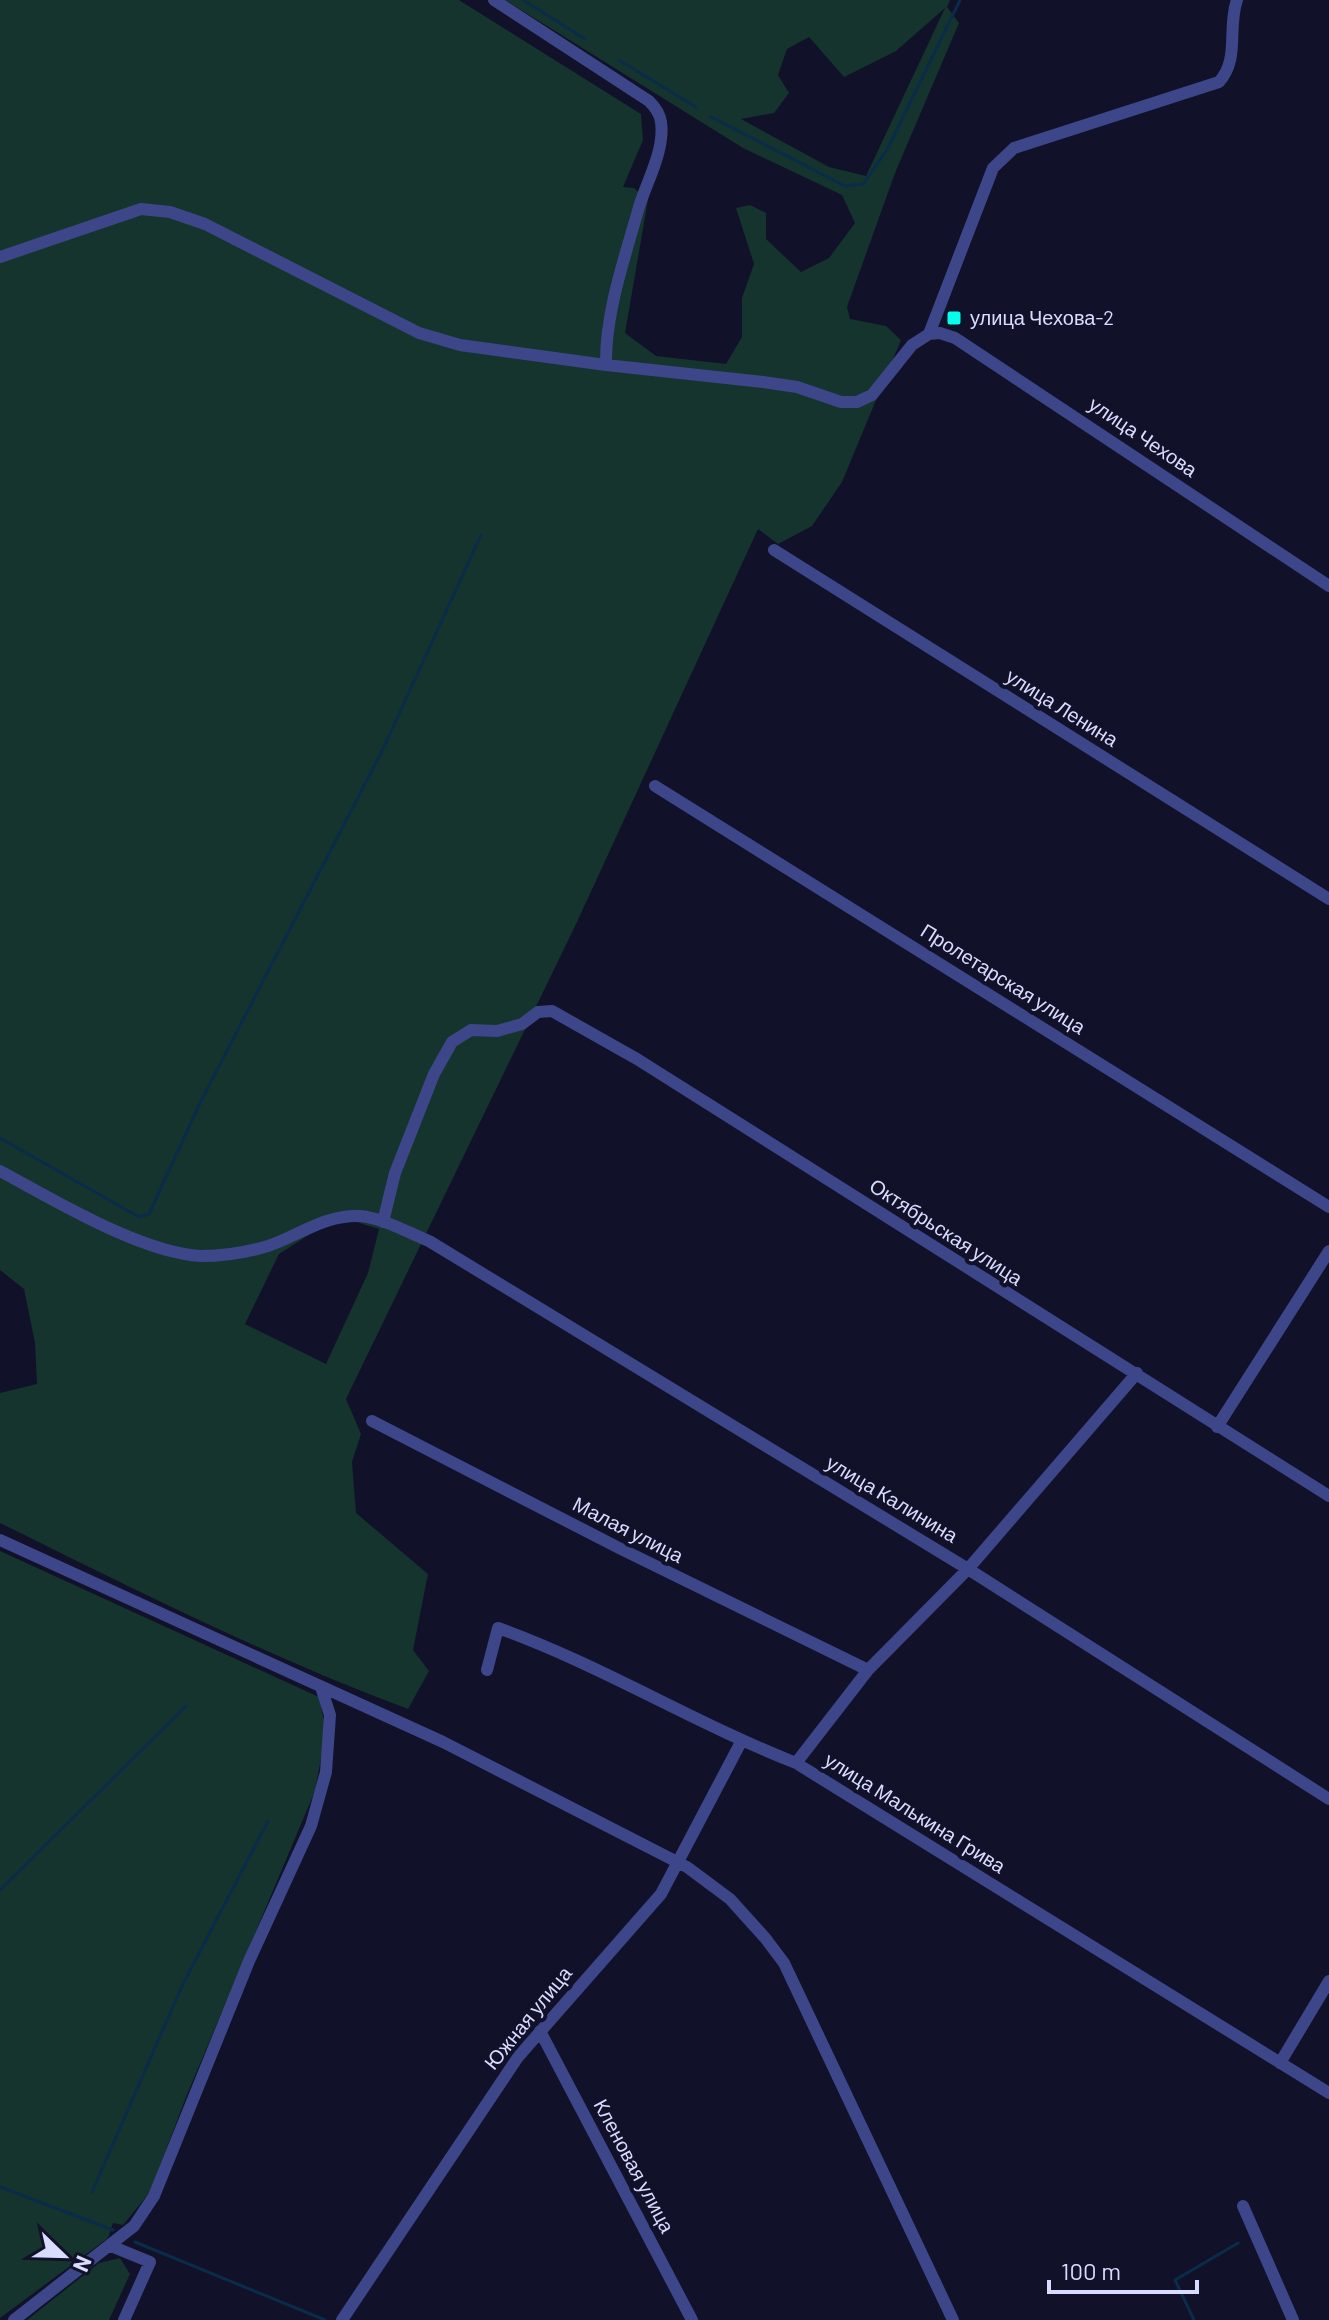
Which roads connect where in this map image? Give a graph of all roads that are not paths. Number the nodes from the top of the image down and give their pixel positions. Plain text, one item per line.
1 (494, 0) edge
2 (1237, 0) edge
3 (0, 257) edge
4 (929, 334) junction
5 (606, 365) junction
6 (774, 550) dead end
7 (1329, 586) edge
8 (655, 786) dead end
9 (1329, 899) edge
10 (0, 1171) edge
11 (1329, 1207) edge
12 (383, 1222) junction
13 (1329, 1251) edge
14 (1137, 1373) junction
15 (372, 1421) dead end
16 (1217, 1427) junction
17 (1329, 1496) edge
18 (0, 1540) edge
19 (968, 1569) junction
20 (487, 1670) dead end
21 (868, 1670) junction
22 (321, 1687) junction
23 (741, 1742) junction
24 (796, 1763) junction
25 (1329, 1799) edge
26 (679, 1862) junction
27 (1329, 1981) edge
28 (540, 2031) junction
29 (1280, 2063) junction
30 (1329, 2093) edge
31 (1243, 2206) dead end
32 (111, 2246) junction
33 (343, 2319) edge
34 (14, 2320) edge
35 (124, 2320) edge
36 (692, 2320) edge
37 (953, 2320) edge
38 (1293, 2320) edge

1 - 5 street
2 - 4 street
3 - 5 street
4 - 5 street
4 - 7 street, улица Чехова
6 - 9 street, улица Ленина
8 - 11 street, Пролетарская улица
10 - 12 street, улица Калинина
12 - 14 street, Октябрьская улица
12 - 19 street, улица Калинина
13 - 16 street
14 - 16 street, Октябрьская улица
14 - 19 street
15 - 21 street, Малая улица
16 - 17 street, Октябрьская улица
18 - 22 street
19 - 21 street
19 - 25 street, улица Калинина
20 - 23 street, улица Малькина Грива
21 - 24 street
22 - 26 street
22 - 32 street
23 - 24 street, улица Малькина Грива
23 - 26 street, Южная улица
24 - 29 street, улица Малькина Грива
26 - 28 street, Южная улица
26 - 37 street
27 - 29 street
28 - 33 street, Южная улица
28 - 36 street, Кленовая улица
29 - 30 street, улица Малькина Грива
31 - 38 street
32 - 34 street
32 - 35 street

